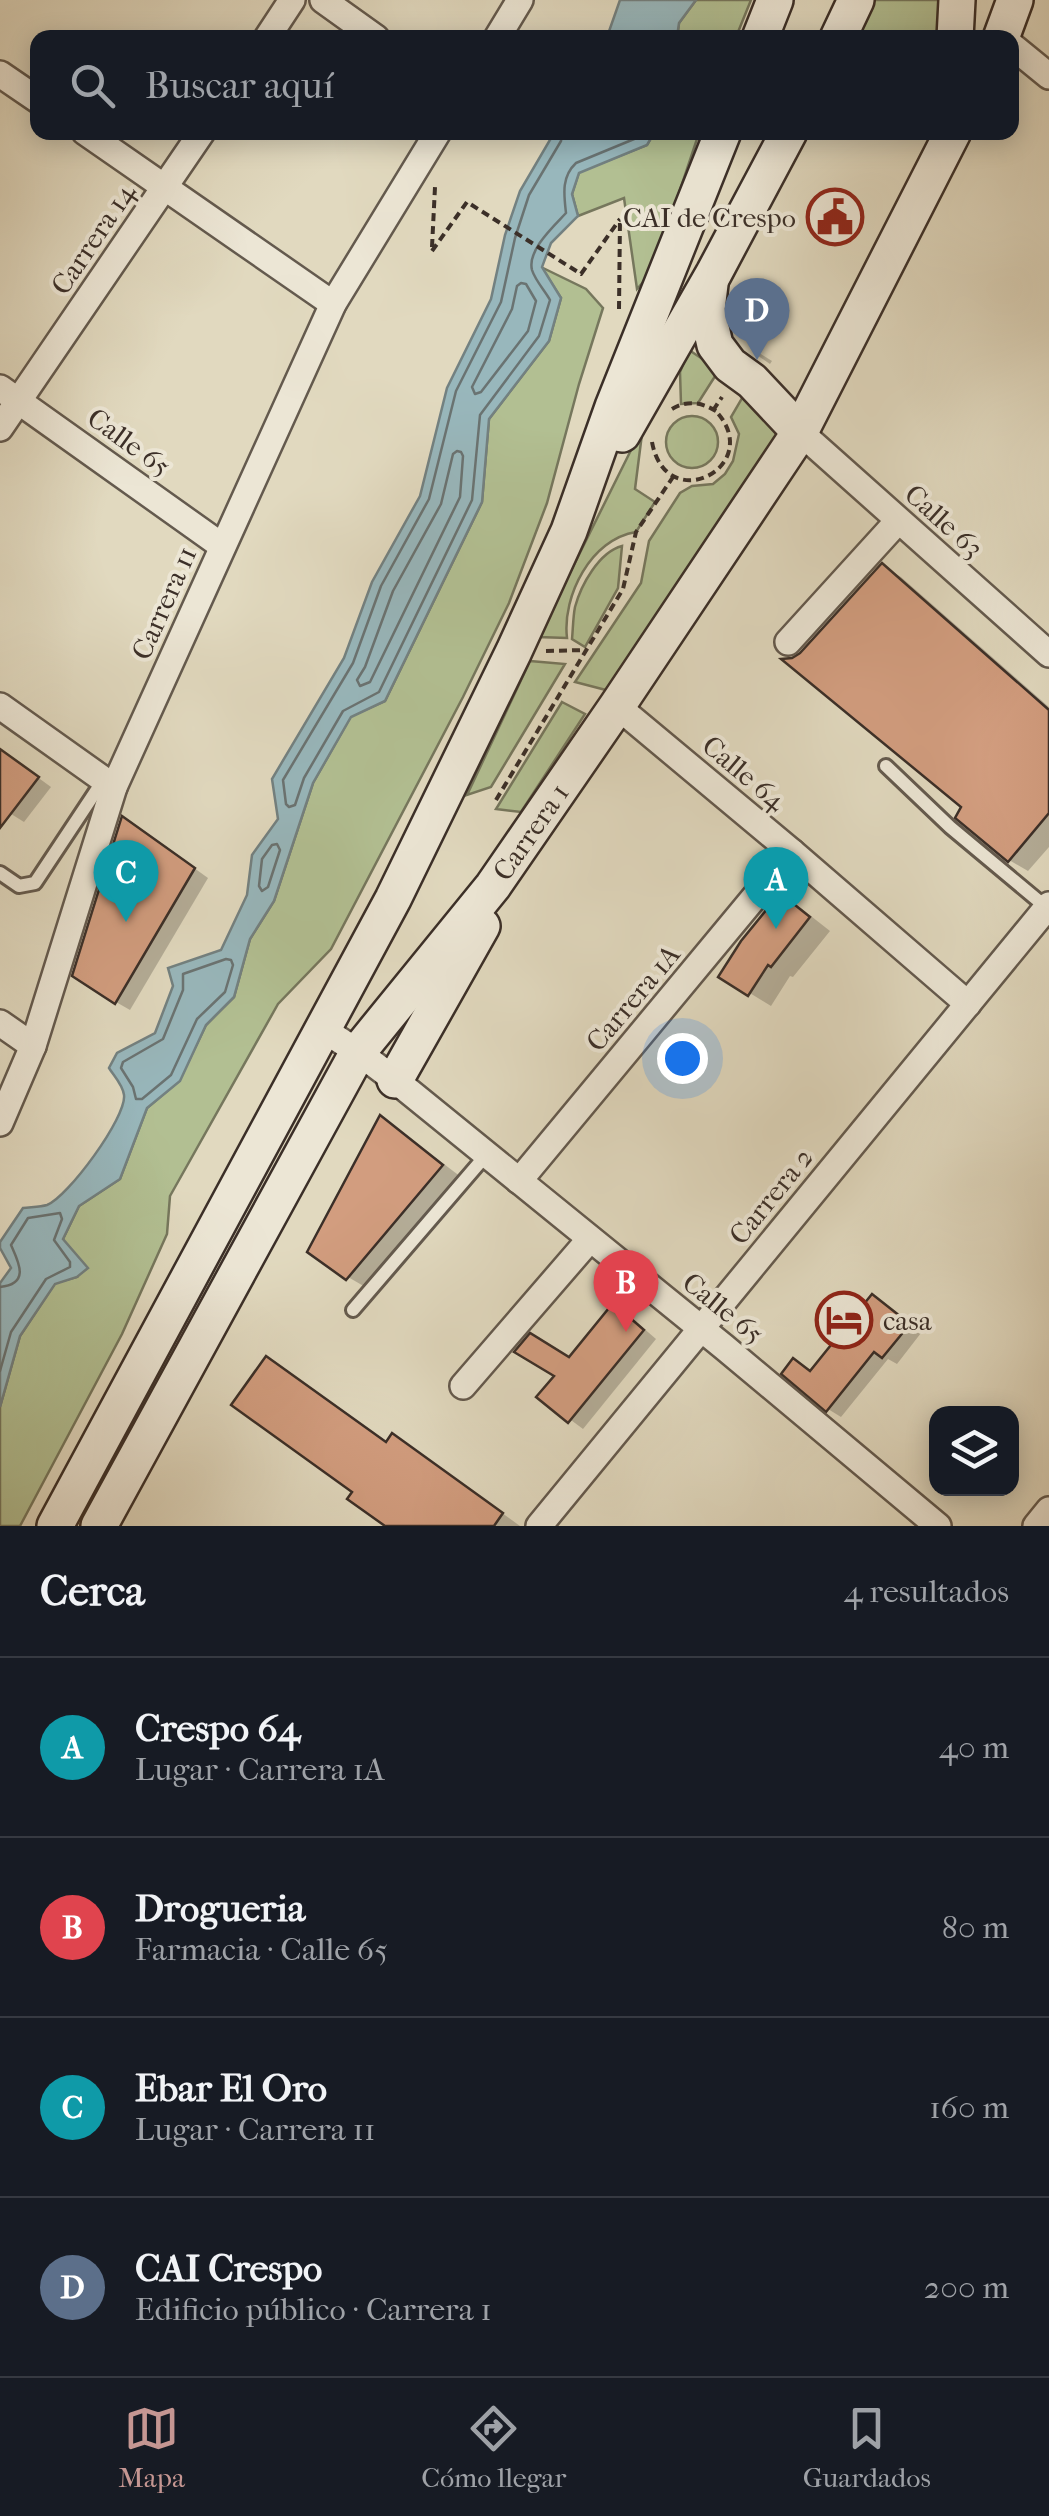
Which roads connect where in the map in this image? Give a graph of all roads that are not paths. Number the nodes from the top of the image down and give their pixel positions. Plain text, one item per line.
1 (292, 0) edge
2 (323, 0) edge
3 (520, 0) edge
4 (774, 0) edge
5 (856, 0) edge
6 (957, 0) edge
7 (1014, 0) edge
8 (272, 30) edge
9 (365, 30) edge
10 (502, 30) edge
11 (763, 30) edge
12 (842, 30) edge
13 (956, 30) edge
14 (1004, 30) edge
15 (1019, 52) edge
16 (0, 74) edge
17 (1049, 76) edge
18 (30, 95) edge
19 (96, 140) edge
20 (196, 140) edge
21 (433, 140) edge
22 (721, 140) edge
23 (785, 140) edge
24 (949, 140) edge
25 (164, 187) junction
26 (714, 273) junction
27 (332, 304) junction
28 (836, 362) junction
29 (752, 382) junction
30 (10, 394) edge
31 (0, 428) edge
32 (800, 432) junction
33 (898, 520) junction
34 (568, 531) junction
35 (222, 546) junction
36 (788, 642) dead end
37 (1049, 654) edge
38 (0, 706) edge
39 (617, 706) junction
40 (886, 766) dead end
41 (109, 783) junction
42 (792, 852) junction
43 (0, 873) edge
44 (493, 886) junction
45 (1048, 906) edge
46 (968, 1004) junction
47 (0, 1023) edge
48 (324, 1030) junction
49 (32, 1046) junction
50 (358, 1052) junction
51 (394, 1080) junction
52 (0, 1123) edge
53 (487, 1154) junction
54 (520, 1181) junction
55 (590, 1239) junction
56 (353, 1310) dead end
57 (701, 1329) junction
58 (463, 1386) dead end
59 (1049, 1510) edge
60 (55, 1526) edge
61 (99, 1526) edge
62 (540, 1526) edge
63 (938, 1526) edge
64 (1036, 1526) edge

1 - 8 street
2 - 9 street
3 - 10 street
4 - 11 main road
5 - 12 main road
6 - 13 main road
7 - 14 main road
15 - 17 street
16 - 18 street
19 - 25 street
20 - 25 street, Carrera 14
21 - 27 street, Carrera 11
22 - 34 main road
23 - 26 main road
24 - 28 main road, Carrera 1
25 - 27 street
25 - 30 street, Carrera 14
26 - 29 main road
26 - 34 main road
27 - 35 street, Carrera 11
28 - 29 main road
28 - 32 main road, Carrera 1
29 - 32 main road
30 - 31 street, Carrera 14
30 - 35 street, Calle 65
32 - 33 street, Calle 63
32 - 39 main road, Carrera 1
33 - 36 street
33 - 37 street, Calle 63
34 - 48 main road
35 - 41 street, Carrera 11
38 - 41 street
39 - 42 street, Calle 64
39 - 44 main road, Carrera 1
40 - 45 lane
41 - 43 lane
41 - 49 street, Carrera 11
42 - 46 street, Calle 64
42 - 54 street, Carrera 1A
44 - 50 main road, Carrera 1
44 - 51 main road
45 - 46 street, Carrera 2
46 - 57 street, Carrera 2
47 - 49 street
48 - 50 street, Calle 65
48 - 60 main road
49 - 52 street, Carrera 11
50 - 51 street, Calle 65
50 - 61 main road, Carrera 1
51 - 53 street, Calle 65
53 - 54 street, Calle 65
53 - 56 lane
54 - 55 street, Calle 65
55 - 57 street, Calle 65
55 - 58 street
57 - 62 street, Carrera 2
57 - 63 street, Calle 65
59 - 64 street

